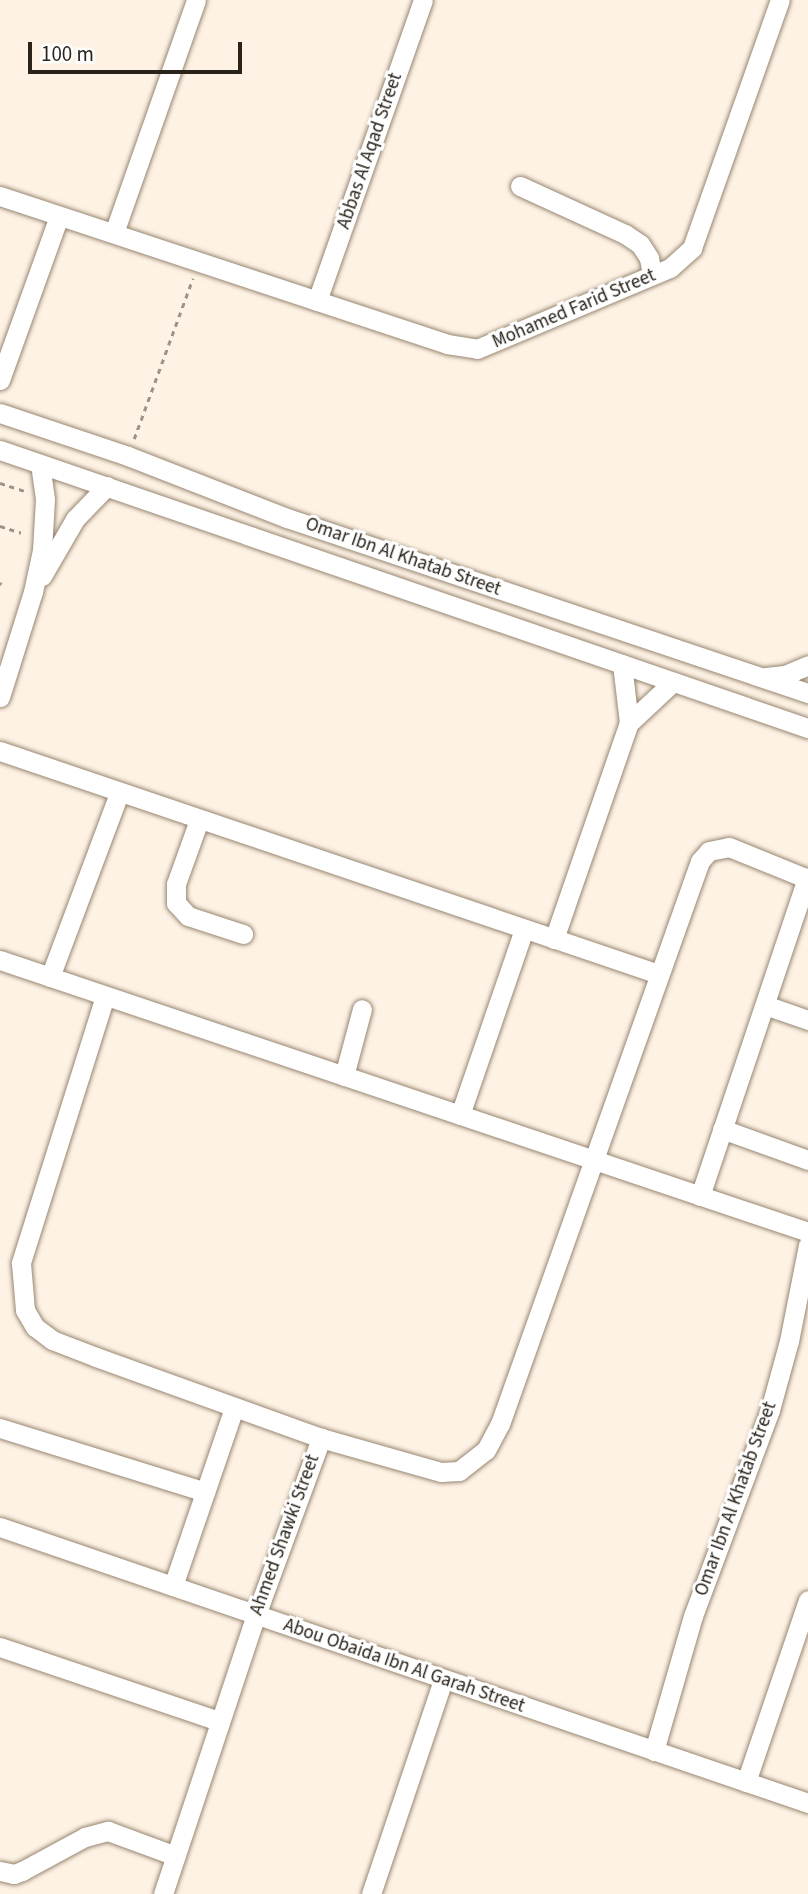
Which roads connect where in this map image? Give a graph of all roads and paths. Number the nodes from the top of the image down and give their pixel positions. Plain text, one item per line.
1 (196, 0) edge
2 (423, 0) edge
3 (780, 0) edge
4 (520, 186) dead end
5 (0, 196) edge
6 (59, 216) junction
7 (114, 233) junction
8 (198, 262) junction
9 (652, 275) junction
10 (317, 301) junction
11 (0, 380) edge
12 (0, 413) edge
13 (0, 450) edge
14 (128, 456) junction
15 (40, 464) junction
16 (0, 484) edge
17 (107, 486) junction
18 (45, 499) junction
19 (287, 518) junction
20 (0, 526) edge
21 (324, 530) junction
22 (21, 533) dead end
23 (278, 545) junction
24 (315, 559) junction
25 (33, 592) junction
26 (622, 664) junction
27 (808, 665) edge
28 (760, 678) junction
29 (673, 682) junction
30 (808, 693) edge
31 (0, 697) edge
32 (629, 723) junction
33 (808, 728) edge
34 (0, 751) edge
35 (119, 793) junction
36 (199, 820) junction
37 (807, 878) edge
38 (524, 929) junction
39 (243, 934) dead end
40 (554, 939) junction
41 (0, 960) edge
42 (659, 974) junction
43 (50, 977) junction
44 (105, 996) junction
45 (765, 1005) junction
46 (362, 1009) dead end
47 (808, 1020) edge
48 (344, 1076) junction
49 (460, 1115) junction
50 (722, 1129) junction
51 (808, 1160) edge
52 (594, 1161) junction
53 (699, 1196) junction
54 (808, 1232) edge
55 (808, 1245) edge
56 (234, 1408) junction
57 (0, 1428) edge
58 (321, 1438) junction
59 (205, 1492) junction
60 (0, 1527) edge
61 (173, 1586) junction
62 (808, 1600) edge
63 (256, 1615) junction
64 (0, 1647) edge
65 (443, 1680) junction
66 (219, 1721) junction
67 (654, 1751) junction
68 (746, 1782) junction
69 (808, 1803) edge
70 (176, 1856) junction
71 (0, 1871) edge
72 (163, 1894) edge
73 (371, 1894) edge

1 - 7 street
2 - 10 street, Abbas Al Aqad Street
3 - 9 street, Mohamed Farid Street
4 - 9 street
5 - 6 street, Mohamed Farid Street
6 - 7 street, Mohamed Farid Street
6 - 11 street
7 - 8 street, Mohamed Farid Street
8 - 10 street, Mohamed Farid Street
8 - 14 path
9 - 10 street, Mohamed Farid Street
12 - 14 street, Omar Ibn Al Khatab Street
13 - 15 street, Omar Ibn Al Khatab Street
14 - 19 street, Omar Ibn Al Khatab Street
15 - 17 street, Omar Ibn Al Khatab Street
15 - 18 street
16 - 18 path
17 - 23 street, Omar Ibn Al Khatab Street
17 - 25 street
18 - 25 street
19 - 21 street, Omar Ibn Al Khatab Street
19 - 23 street
20 - 22 path
21 - 24 street
21 - 28 street, Omar Ibn Al Khatab Street
23 - 24 street, Omar Ibn Al Khatab Street
24 - 26 street, Omar Ibn Al Khatab Street
25 - 31 street
26 - 29 street, Omar Ibn Al Khatab Street
26 - 32 street
27 - 28 street
28 - 30 street, Omar Ibn Al Khatab Street
29 - 32 street
29 - 33 street, Omar Ibn Al Khatab Street
32 - 40 street
34 - 35 street
35 - 36 street
35 - 43 street
36 - 38 street
36 - 39 street
37 - 42 street, Ahmed Shawki Street
37 - 45 street
38 - 40 street
38 - 49 street
40 - 42 street
41 - 43 street
42 - 52 street, Ahmed Shawki Street
43 - 44 street
44 - 48 street
44 - 56 street
45 - 47 street
45 - 50 street
46 - 48 street
48 - 49 street
49 - 52 street
50 - 51 street
50 - 53 street
52 - 53 street
52 - 58 street, Ahmed Shawki Street
53 - 54 street
55 - 67 street, Omar Ibn Al Khatab Street
56 - 58 street
56 - 59 street
57 - 59 street
58 - 63 street, Ahmed Shawki Street
59 - 61 street
60 - 61 street, Abou Obaida Ibn Al Garah Street
61 - 63 street, Abou Obaida Ibn Al Garah Street
62 - 68 street
63 - 65 street, Abou Obaida Ibn Al Garah Street
63 - 66 street, Ahmed Shawki Street
64 - 66 street
65 - 67 street, Abou Obaida Ibn Al Garah Street
65 - 73 street
66 - 70 street, Ahmed Shawki Street
67 - 68 street, Abou Obaida Ibn Al Garah Street
68 - 69 street, Abou Obaida Ibn Al Garah Street
70 - 71 street
70 - 72 street, Ahmed Shawki Street

